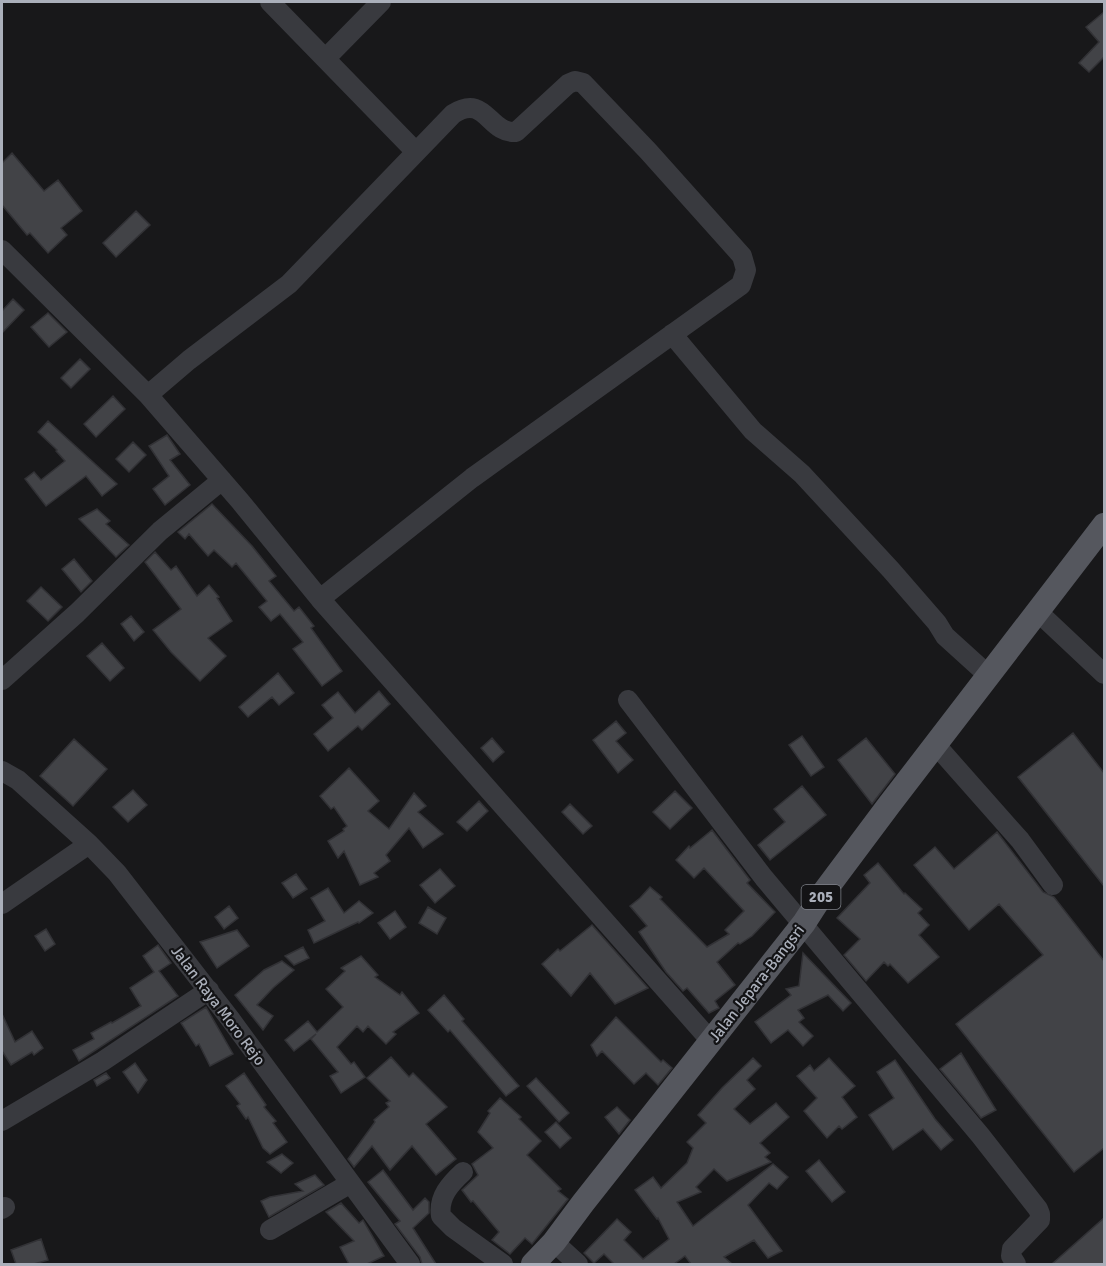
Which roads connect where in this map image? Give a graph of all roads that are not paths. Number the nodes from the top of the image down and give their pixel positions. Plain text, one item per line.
1 (270, 2) edge
2 (381, 2) edge
3 (326, 58) junction
4 (416, 152) junction
5 (2, 250) edge
6 (672, 334) junction
7 (147, 395) junction
8 (222, 480) junction
9 (1104, 525) edge
10 (320, 599) junction
11 (1037, 611) junction
12 (1104, 674) edge
13 (988, 675) junction
14 (2, 680) edge
15 (628, 700) dead end
16 (935, 744) junction
17 (2, 771) edge
18 (89, 844) junction
19 (1053, 885) dead end
20 (2, 904) edge
21 (804, 923) junction
22 (208, 990) junction
23 (711, 1041) junction
24 (2, 1121) edge
25 (463, 1172) dead end
26 (350, 1184) junction
27 (270, 1230) dead end
28 (554, 1242) junction
29 (410, 1264) edge
30 (503, 1264) edge
31 (533, 1264) edge
32 (578, 1264) edge
33 (1016, 1264) edge

1 - 3 street
2 - 3 street
3 - 4 street
4 - 6 street
4 - 7 street
5 - 7 street
6 - 10 street
6 - 13 street
7 - 8 street
8 - 10 street
8 - 14 street
9 - 11 main road, Jalan Jepara-Bangsri / 205
10 - 23 street
11 - 12 street
11 - 13 main road, Jalan Jepara-Bangsri / 205
13 - 16 main road, Jalan Jepara-Bangsri / 205
15 - 21 street
16 - 19 street
16 - 21 main road, Jalan Jepara-Bangsri / 205
17 - 18 street, Jalan Raya Moro Rejo
18 - 20 street
18 - 22 street, Jalan Raya Moro Rejo
21 - 23 main road, Jalan Jepara-Bangsri / 205
21 - 33 street
22 - 24 street
22 - 26 street, Jalan Raya Moro Rejo
23 - 28 main road, Jalan Jepara-Bangsri / 205
25 - 30 street
26 - 27 street
26 - 29 street, Jalan Raya Moro Rejo
28 - 31 main road, Jalan Jepara-Bangsri / 205
28 - 32 street

